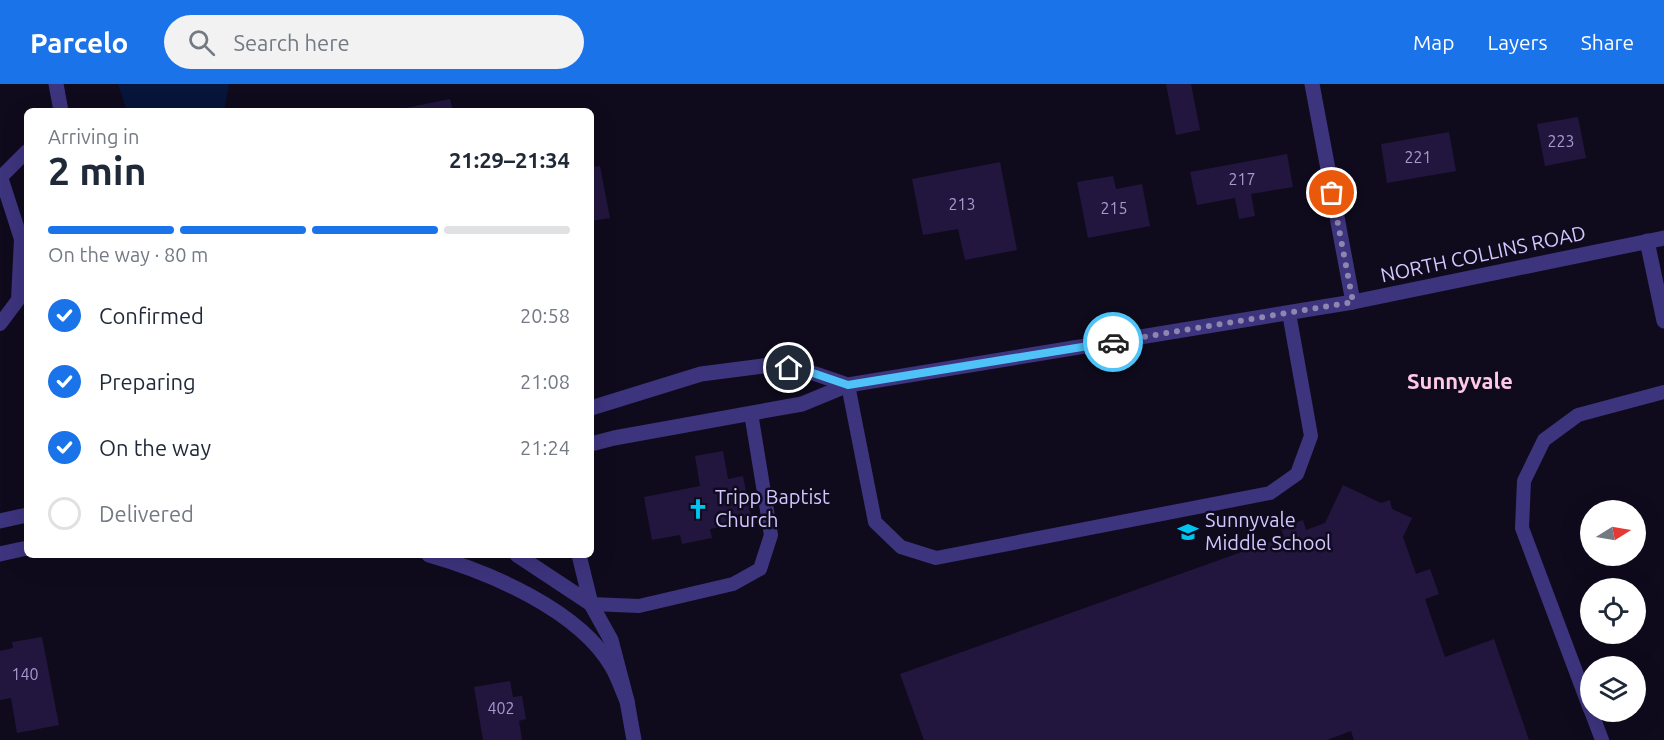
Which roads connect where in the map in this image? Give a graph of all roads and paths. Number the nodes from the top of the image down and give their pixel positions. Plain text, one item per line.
1 (56, 84) edge
2 (1312, 84) edge
3 (60, 108) edge
4 (24, 154) edge
5 (0, 177) edge
6 (1664, 238) edge
7 (1647, 242) junction
8 (1353, 302) junction
9 (1289, 313) junction
10 (1664, 321) edge
11 (0, 324) edge
12 (848, 385) junction
13 (1664, 392) edge
14 (594, 407) edge
15 (751, 413) junction
16 (594, 443) edge
17 (24, 516) edge
18 (0, 521) edge
19 (24, 549) edge
20 (0, 554) edge
21 (439, 558) edge
22 (522, 558) edge
23 (580, 558) edge
24 (591, 604) junction
25 (1580, 683) edge
26 (627, 701) junction
27 (1595, 722) edge
28 (634, 740) edge
29 (1602, 740) edge

1 - 3 street
2 - 8 street
4 - 5 lane
5 - 11 lane
6 - 7 street, NORTH COLLINS ROAD
7 - 8 street, NORTH COLLINS ROAD
7 - 10 street
8 - 9 street, NORTH COLLINS ROAD
9 - 12 street, NORTH COLLINS ROAD
9 - 12 lane
12 - 14 street, NORTH COLLINS ROAD
12 - 15 street, NORTH COLLINS ROAD
13 - 25 lane
15 - 16 street, NORTH COLLINS ROAD
15 - 24 lane
17 - 18 street
19 - 20 street
21 - 26 street
22 - 24 street
23 - 24 street
24 - 26 street
26 - 28 street
27 - 29 lane

